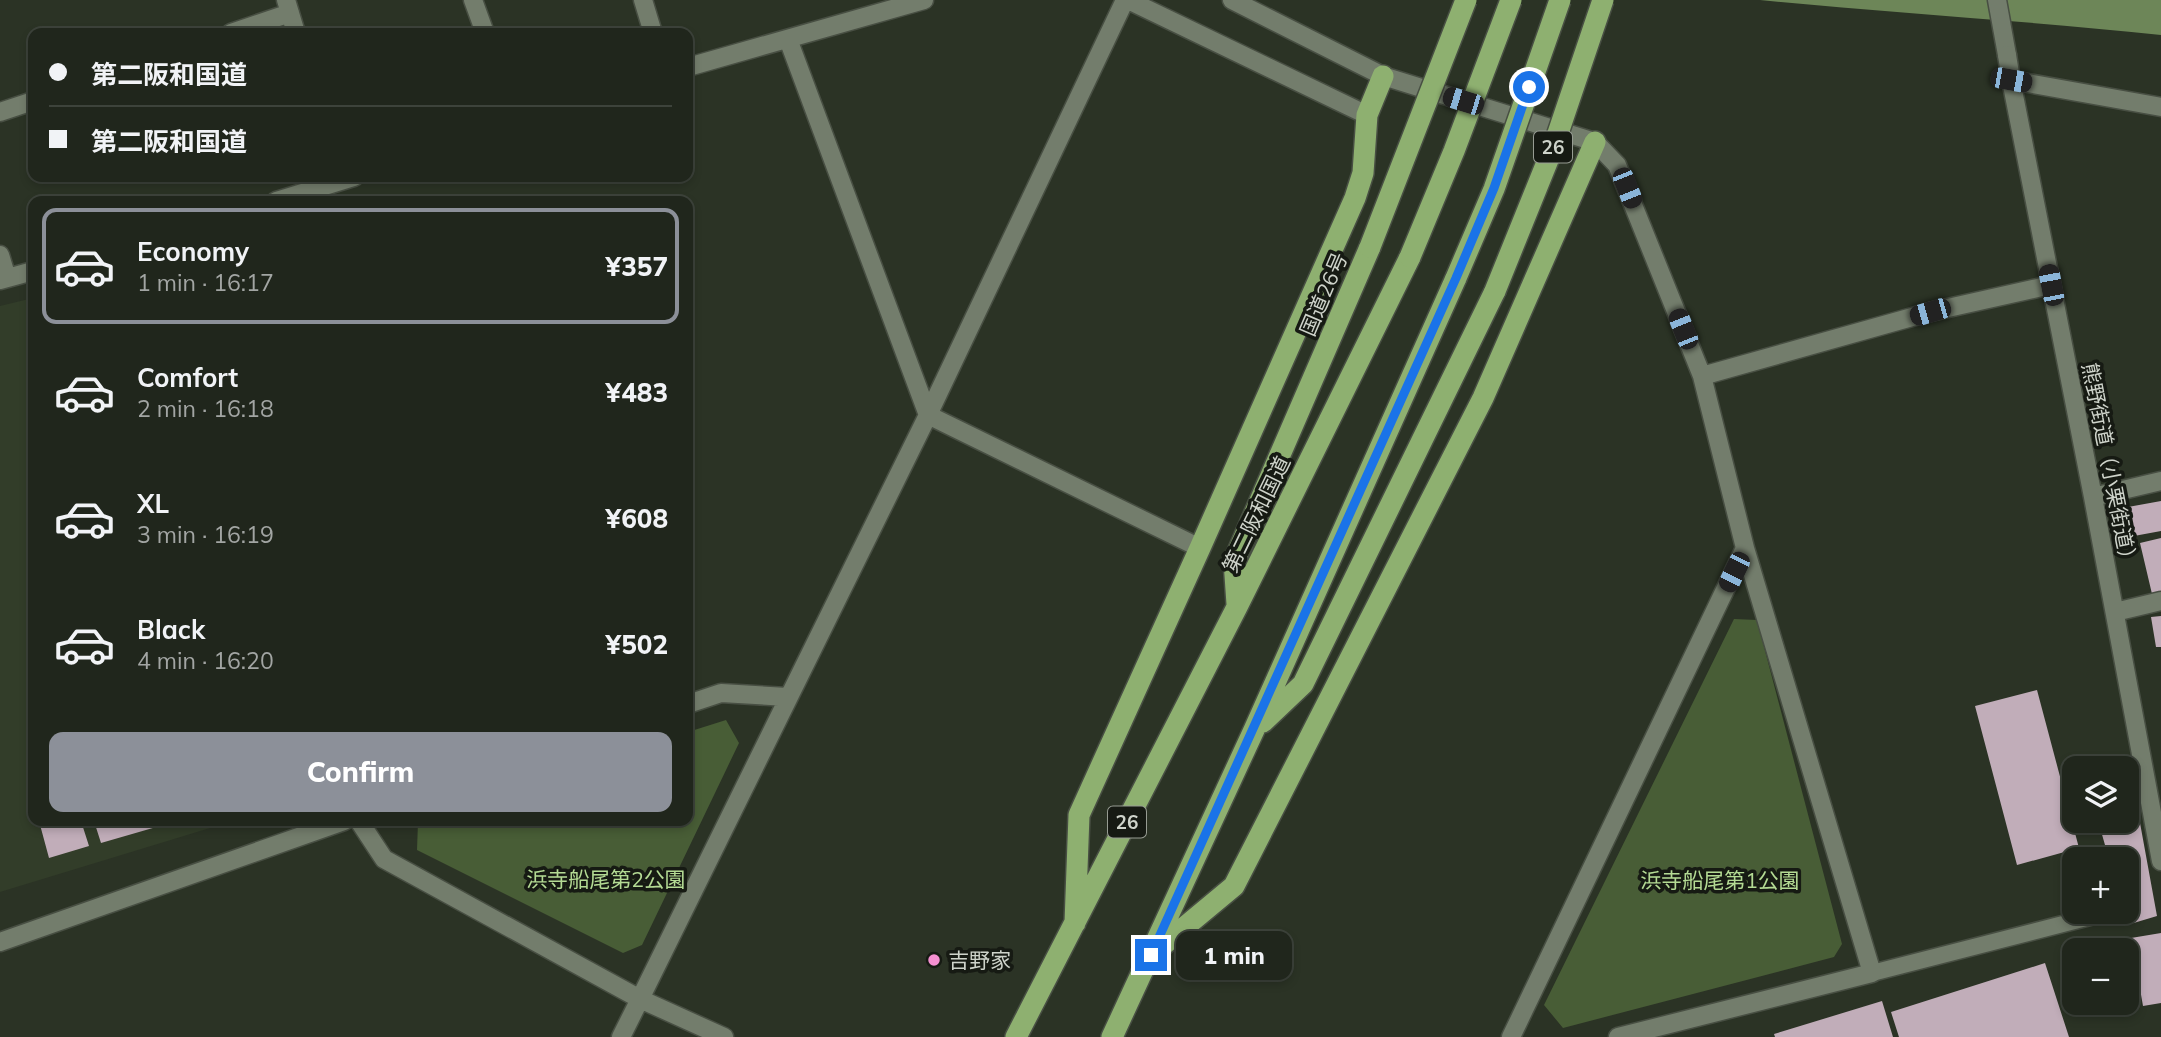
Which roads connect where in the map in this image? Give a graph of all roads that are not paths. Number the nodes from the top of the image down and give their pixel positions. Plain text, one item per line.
1 (473, 0) edge
2 (643, 0) edge
3 (925, 0) edge
4 (1127, 0) edge
5 (1232, 0) edge
6 (1466, 0) edge
7 (1511, 0) edge
8 (1560, 0) edge
9 (1603, 0) edge
10 (1997, 0) edge
11 (288, 6) edge
12 (242, 28) edge
13 (295, 28) edge
14 (483, 28) edge
15 (651, 28) edge
16 (789, 39) junction
17 (693, 66) edge
18 (1383, 76) junction
19 (2011, 80) junction
20 (28, 103) edge
21 (2161, 107) edge
22 (0, 112) edge
23 (1367, 115) junction
24 (1595, 142) junction
25 (336, 182) edge
26 (308, 190) edge
27 (291, 196) edge
28 (0, 255) edge
29 (28, 272) edge
30 (4, 279) edge
31 (2051, 285) junction
32 (1702, 376) junction
33 (928, 415) junction
34 (2161, 481) edge
35 (2093, 497) junction
36 (1200, 548) junction
37 (1745, 548) junction
38 (2161, 601) edge
39 (1237, 607) junction
40 (2115, 612) junction
41 (787, 697) junction
42 (693, 702) edge
43 (1254, 730) junction
44 (330, 826) edge
45 (362, 826) edge
46 (2161, 861) edge
47 (1075, 923) junction
48 (2066, 924) edge
49 (0, 942) edge
50 (1151, 955) junction
51 (1872, 973) junction
52 (640, 999) junction
53 (621, 1037) edge
54 (724, 1037) edge
55 (1016, 1037) edge
56 (1112, 1037) edge
57 (1511, 1037) edge
58 (1618, 1037) edge

1 - 14 street
2 - 15 street
3 - 16 street
4 - 23 street
4 - 33 street
5 - 18 street
6 - 39 highway, 国道26号, bridge
7 - 39 highway, 第二阪和国道 / 26, bridge
8 - 43 highway, 26, bridge
9 - 43 highway, 26, bridge
10 - 19 street, 熊野街道（小栗街道）
11 - 12 street
11 - 13 street
16 - 17 street
16 - 33 street
18 - 23 highway
18 - 24 street
19 - 21 street
19 - 31 street, 熊野街道（小栗街道）
20 - 22 street
23 - 36 highway
24 - 32 street
24 - 50 highway
25 - 26 street
26 - 27 street
28 - 30 street
29 - 30 street
31 - 32 street
31 - 35 street, 熊野街道（小栗街道）
32 - 37 street
33 - 36 street
33 - 41 street
34 - 35 street
35 - 40 street, 熊野街道（小栗街道）
36 - 47 highway
37 - 51 street
37 - 57 street
38 - 40 street
39 - 47 highway, 第二阪和国道 / 26
40 - 46 street, 熊野街道（小栗街道）
41 - 42 street
41 - 52 street
43 - 50 highway, 26
44 - 49 street
45 - 52 street
47 - 55 highway, 第二阪和国道 / 26
48 - 51 lane
50 - 56 highway, 26
51 - 58 street
52 - 53 street
52 - 54 street

